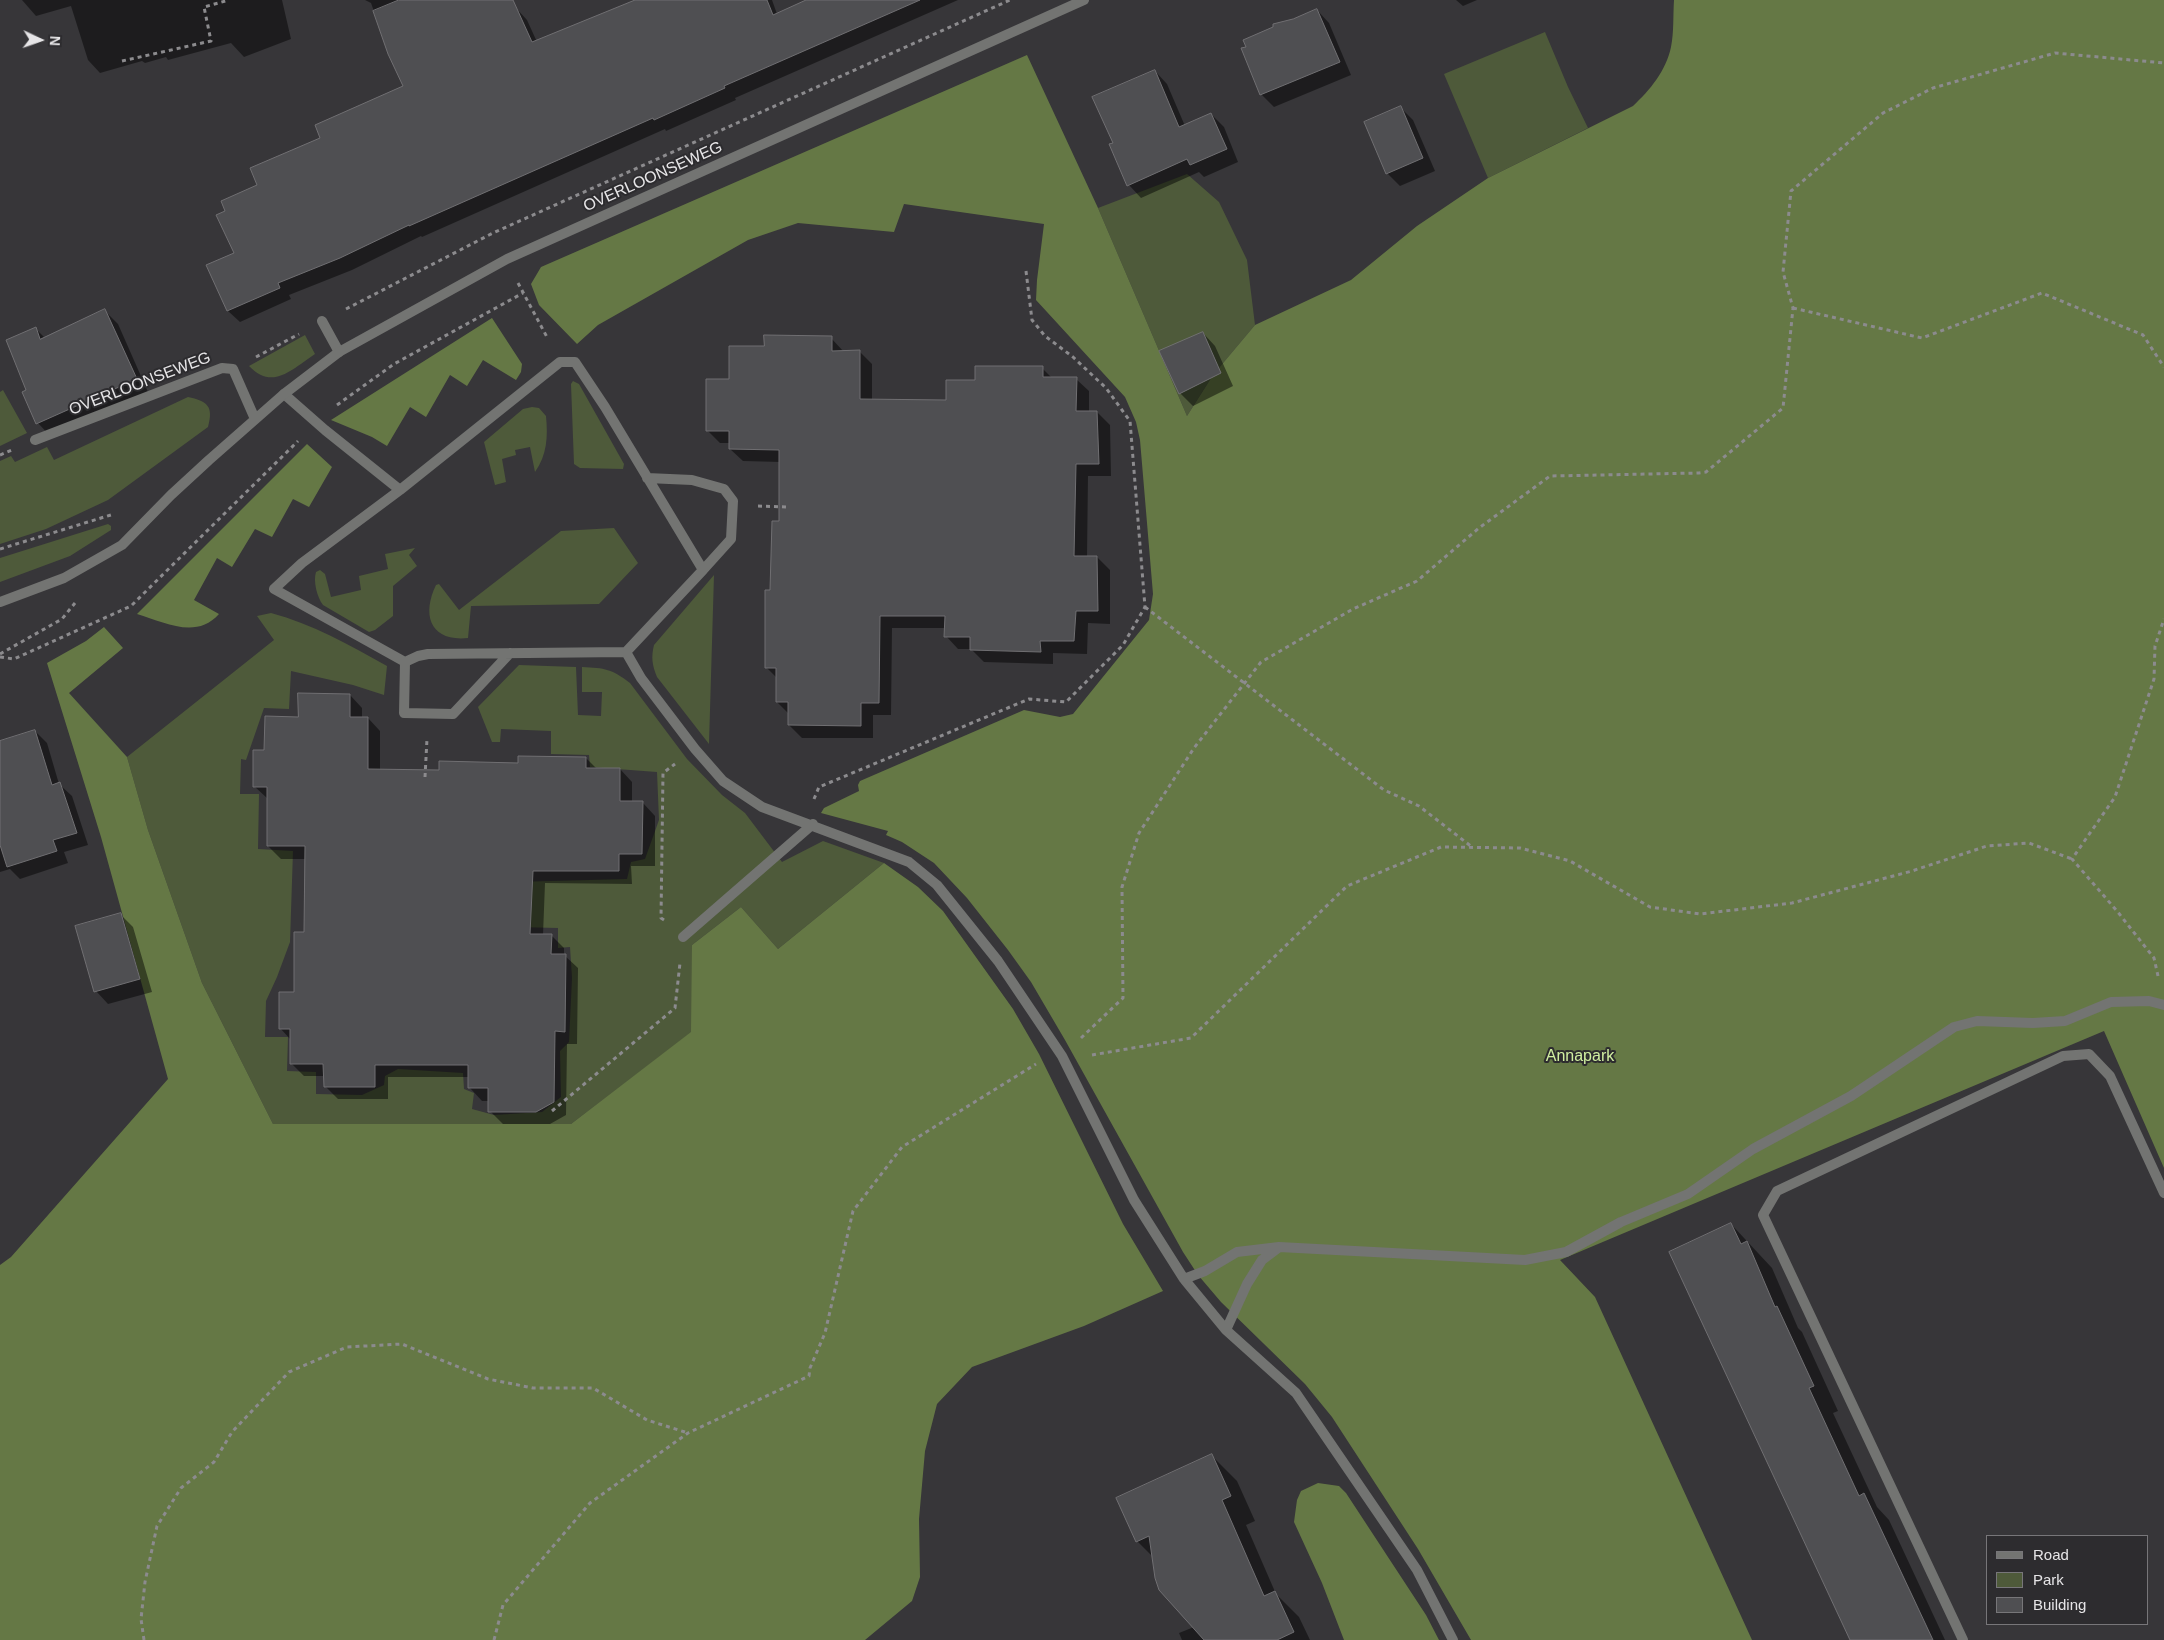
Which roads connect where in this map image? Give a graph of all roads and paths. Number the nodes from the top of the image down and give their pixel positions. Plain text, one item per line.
1 (229, 0) edge
2 (1010, 0) edge
3 (1084, 0) edge
4 (122, 61) dead end
5 (2164, 63) edge
6 (493, 233) junction
7 (507, 259) junction
8 (1026, 272) dead end
9 (523, 293) junction
10 (1793, 308) junction
11 (322, 321) junction
12 (340, 352) junction
13 (560, 362) junction
14 (2164, 367) edge
15 (233, 369) junction
16 (284, 394) junction
17 (256, 419) junction
18 (316, 422) junction
19 (35, 440) dead end
20 (647, 478) junction
21 (400, 490) junction
22 (117, 513) dead end
23 (0, 549) edge
24 (703, 570) junction
25 (0, 602) edge
26 (1145, 607) junction
27 (2164, 619) edge
28 (626, 652) junction
29 (510, 653) junction
30 (0, 657) edge
31 (405, 662) junction
32 (1244, 683) junction
33 (429, 714) junction
34 (695, 749) junction
35 (425, 777) dead end
36 (809, 824) junction
37 (1472, 847) junction
38 (2072, 859) junction
39 (683, 936) junction
40 (2160, 986) dead end
41 (2164, 1005) edge
42 (1063, 1058) junction
43 (552, 1111) dead end
44 (2164, 1193) edge
45 (1279, 1247) junction
46 (1184, 1279) junction
47 (1226, 1330) junction
48 (688, 1433) junction
49 (144, 1640) edge
50 (494, 1640) edge
51 (1453, 1640) edge
52 (1963, 1640) edge

1 - 4 path
2 - 6 path, OVERLOONSEWEG
3 - 7 street, OVERLOONSEWEG
5 - 10 path
6 - 7 path
6 - 11 path, OVERLOONSEWEG
7 - 9 path
7 - 12 street, OVERLOONSEWEG
8 - 26 path
9 - 13 path
9 - 18 path
10 - 14 path
10 - 32 path
11 - 12 street
11 - 15 path, OVERLOONSEWEG
12 - 16 street, OVERLOONSEWEG
13 - 20 street
13 - 21 street
15 - 17 street, OVERLOONSEWEG
15 - 19 street, OVERLOONSEWEG
16 - 17 street, OVERLOONSEWEG
16 - 18 street
17 - 25 street, OVERLOONSEWEG
18 - 21 street
18 - 30 path
20 - 24 street
20 - 24 street
21 - 31 street
22 - 23 path
24 - 28 street
26 - 32 path
26 - 36 path
27 - 38 path
28 - 29 street
28 - 34 street
29 - 31 street
29 - 33 street
31 - 33 street
32 - 37 path
32 - 42 path
33 - 35 path
34 - 36 street
34 - 39 path
36 - 39 street
36 - 42 street
37 - 38 path
37 - 42 path
38 - 40 path
39 - 43 path
41 - 45 street
42 - 46 street
42 - 48 path
44 - 52 street
45 - 46 street
45 - 47 street
46 - 47 street
47 - 51 street
48 - 49 path
48 - 50 path

